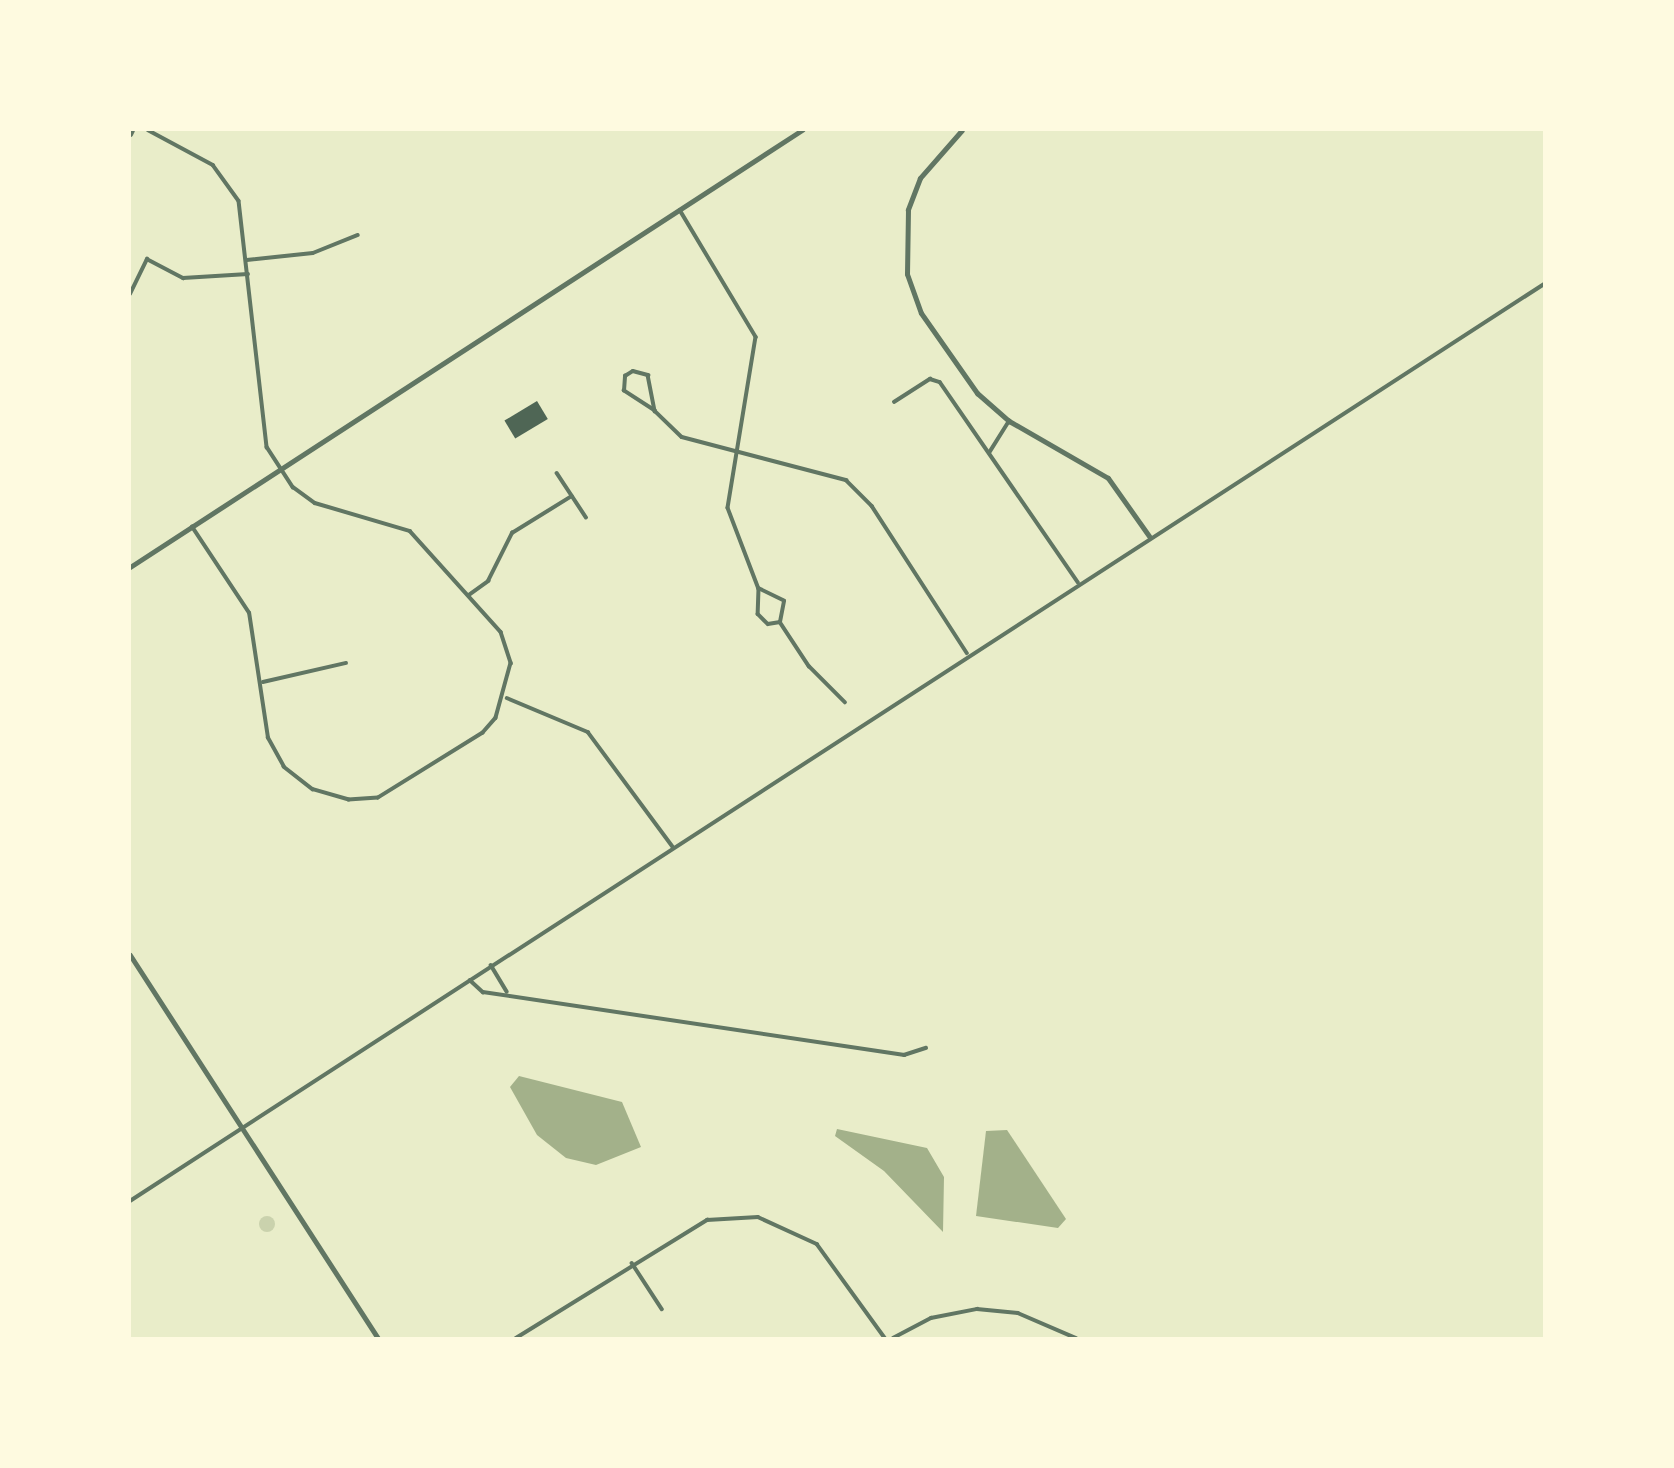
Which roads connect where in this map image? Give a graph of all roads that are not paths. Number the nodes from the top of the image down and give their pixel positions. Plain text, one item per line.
1 (148, 130) edge
2 (803, 130) edge
3 (962, 130) edge
4 (680, 210) junction
5 (358, 235) dead end
6 (247, 260) junction
7 (248, 275) junction
8 (1545, 284) edge
9 (130, 294) edge
10 (894, 402) dead end
11 (655, 411) junction
12 (1009, 421) junction
13 (737, 451) junction
14 (989, 453) junction
15 (280, 468) junction
16 (557, 473) dead end
17 (572, 496) junction
18 (586, 517) dead end
19 (192, 527) junction
20 (1149, 536) junction
21 (130, 567) edge
22 (1078, 582) junction
23 (759, 589) junction
24 (469, 595) junction
25 (780, 622) junction
26 (967, 654) junction
27 (346, 663) dead end
28 (263, 682) junction
29 (507, 698) junction
30 (845, 702) dead end
31 (673, 848) junction
32 (130, 955) edge
33 (491, 965) junction
34 (469, 979) junction
35 (507, 992) junction
36 (926, 1048) dead end
37 (241, 1128) junction
38 (130, 1201) edge
39 (632, 1263) junction
40 (662, 1309) dead end
41 (378, 1339) edge
42 (516, 1339) edge
43 (885, 1339) edge
44 (893, 1339) edge
45 (1076, 1339) edge

1 - 6 street
2 - 4 street
3 - 12 street
4 - 13 street
4 - 15 street
5 - 6 street
6 - 7 street
7 - 9 street
7 - 15 street
8 - 20 street
10 - 14 street
11 - 11 street
11 - 13 street
12 - 14 street
12 - 20 street
13 - 23 street
13 - 26 street
14 - 22 street
15 - 19 street
15 - 24 street
16 - 17 street
17 - 18 street
17 - 24 street
19 - 21 street
19 - 28 street
20 - 22 street
22 - 26 street
23 - 25 street
23 - 25 street
24 - 29 street
25 - 30 street
26 - 31 street
27 - 28 street
28 - 29 street
29 - 31 street
31 - 33 street
32 - 37 street
33 - 34 street
33 - 35 street
34 - 35 street
34 - 37 street
35 - 36 street
37 - 38 street
37 - 41 street
39 - 40 street
39 - 42 street
39 - 43 street
44 - 45 street

